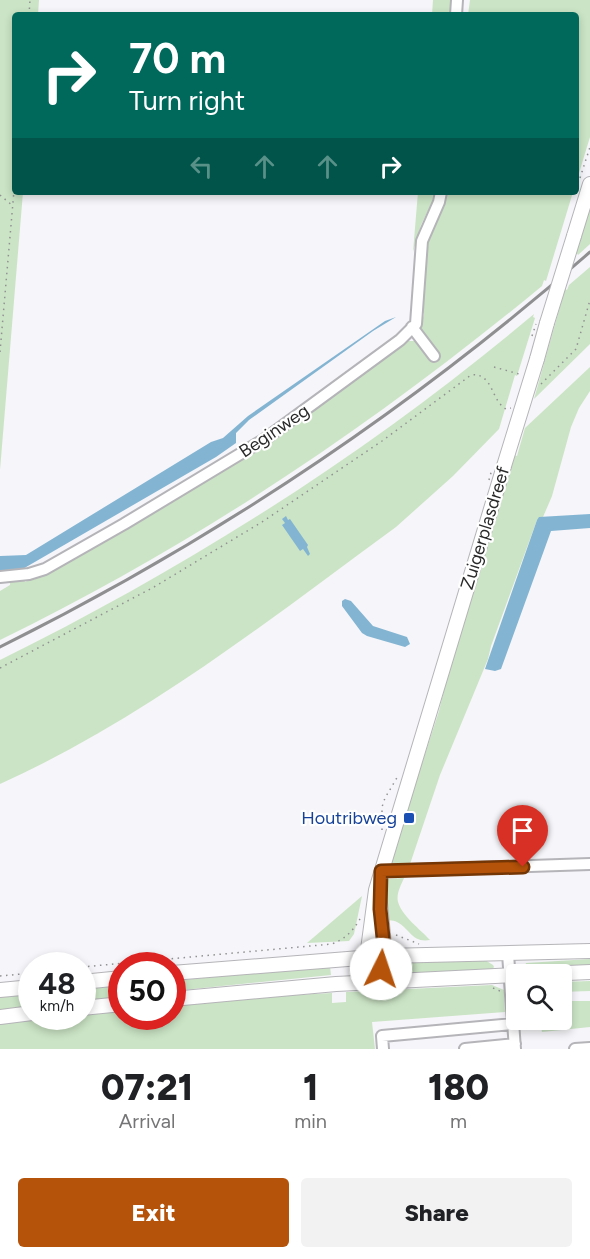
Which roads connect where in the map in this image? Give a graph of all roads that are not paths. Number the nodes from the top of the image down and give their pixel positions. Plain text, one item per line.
1 (590, 184) edge
2 (440, 195) edge
3 (412, 327) junction
4 (434, 356) dead end
5 (0, 577) edge
6 (590, 864) edge
7 (381, 871) junction
8 (376, 934) junction
9 (590, 951) edge
10 (508, 954) junction
11 (385, 956) junction
12 (368, 957) junction
13 (512, 964) edge
14 (186, 972) edge
15 (590, 972) edge
16 (572, 973) edge
17 (506, 975) edge
18 (377, 981) junction
19 (18, 988) edge
20 (0, 990) edge
21 (186, 998) edge
22 (18, 1015) edge
23 (0, 1017) edge
24 (506, 1019) edge
25 (513, 1030) edge
26 (515, 1047) edge
27 (590, 1048) edge
28 (383, 1049) edge
29 (465, 1049) edge
30 (576, 1049) edge

1 - 7 main road, Zuigerplasdreef, bridge
2 - 3 street
3 - 4 street
3 - 5 street, Beginweg
6 - 7 street
7 - 8 main road, Zuigerplasdreef
8 - 11 main road, Zuigerplasdreef
8 - 12 main road, Zuigerplasdreef
9 - 10 main road
10 - 11 main road
10 - 13 street
11 - 12 main road
11 - 18 main road, Zuigerplasdreef
12 - 14 main road
12 - 18 main road, Zuigerplasdreef
15 - 16 main road
17 - 18 main road
18 - 21 main road
19 - 20 main road
22 - 23 main road
24 - 28 street
25 - 26 street
26 - 29 street
27 - 30 street

